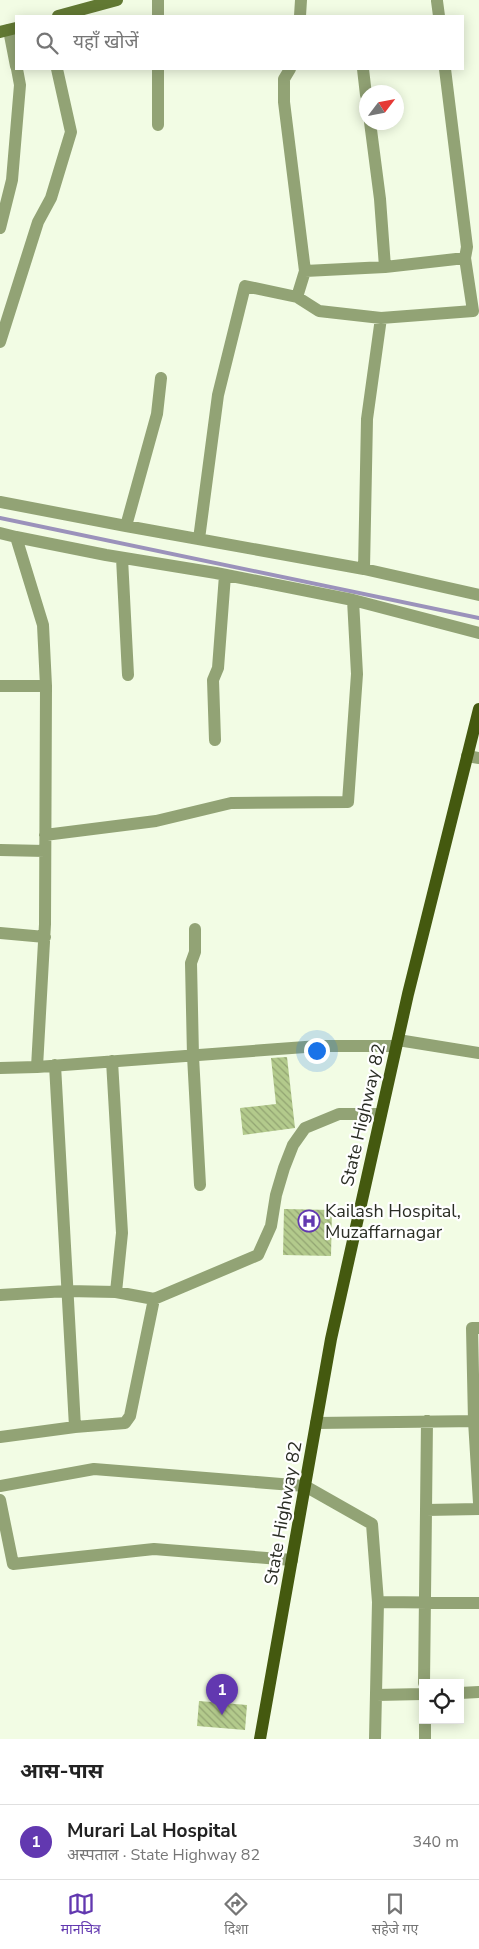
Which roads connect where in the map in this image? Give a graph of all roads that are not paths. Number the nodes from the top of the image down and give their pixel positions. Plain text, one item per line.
1 (117, 0) edge
2 (158, 0) edge
3 (301, 0) edge
4 (437, 1) edge
5 (62, 15) edge
6 (158, 15) edge
7 (300, 15) edge
8 (439, 15) edge
9 (8, 30) edge
10 (15, 63) edge
11 (16, 70) edge
12 (57, 70) edge
13 (158, 70) edge
14 (289, 70) edge
15 (363, 70) edge
16 (445, 70) edge
17 (365, 85) edge
18 (158, 125) dead end
19 (371, 130) edge
20 (0, 228) edge
21 (465, 258) junction
22 (385, 267) junction
23 (305, 272) junction
24 (297, 297) junction
25 (381, 318) junction
26 (0, 342) edge
27 (160, 378) dead end
28 (0, 502) edge
29 (126, 526) junction
30 (0, 533) edge
31 (16, 537) junction
32 (199, 539) junction
33 (122, 558) junction
34 (364, 568) junction
35 (225, 575) junction
36 (479, 595) edge
37 (354, 600) junction
38 (479, 633) edge
39 (128, 675) dead end
40 (0, 686) edge
41 (46, 686) junction
42 (479, 709) edge
43 (215, 740) dead end
44 (473, 757) edge
45 (45, 835) junction
46 (0, 850) edge
47 (45, 851) junction
48 (195, 929) dead end
49 (0, 934) edge
50 (45, 937) junction
51 (397, 1043) junction
52 (479, 1053) edge
53 (193, 1056) junction
54 (112, 1061) junction
55 (55, 1065) junction
56 (37, 1066) junction
57 (0, 1068) edge
58 (381, 1114) junction
59 (200, 1185) dead end
60 (67, 1291) junction
61 (116, 1292) junction
62 (0, 1295) edge
63 (154, 1299) junction
64 (479, 1328) edge
65 (427, 1421) junction
66 (477, 1421) edge
67 (316, 1423) junction
68 (75, 1427) junction
69 (0, 1437) edge
70 (0, 1486) edge
71 (305, 1486) junction
72 (0, 1500) edge
73 (479, 1503) edge
74 (479, 1509) edge
75 (426, 1510) junction
76 (292, 1560) junction
77 (378, 1602) junction
78 (424, 1603) junction
79 (479, 1603) edge
80 (424, 1679) edge
81 (479, 1692) edge
82 (464, 1693) edge
83 (419, 1694) edge
84 (376, 1696) junction
85 (425, 1724) edge
86 (260, 1739) edge
87 (375, 1739) edge
88 (425, 1739) edge

1 - 5 main road
2 - 6 street
3 - 7 street
4 - 8 street
9 - 10 street
11 - 20 street
12 - 26 street
13 - 18 street
14 - 23 street
15 - 17 street
16 - 21 street
19 - 22 street
21 - 22 street
21 - 25 street
22 - 23 street
23 - 24 street
24 - 25 street
24 - 32 street
25 - 34 street
27 - 29 street
28 - 29 street
29 - 32 street
30 - 31 street
31 - 33 street
31 - 41 street
32 - 34 street
33 - 35 street
33 - 39 street
34 - 36 street
35 - 37 street
35 - 43 street
37 - 38 street
37 - 45 street
40 - 41 street
41 - 45 street
42 - 44 main road, State Highway 82
44 - 51 main road, State Highway 82
45 - 47 street
46 - 47 street
47 - 50 street
48 - 53 street
49 - 50 street
50 - 56 street
51 - 52 street
51 - 53 street
51 - 58 main road, State Highway 82
53 - 54 street
53 - 59 street
54 - 55 street
54 - 61 street
55 - 56 street
55 - 60 street
56 - 57 street
58 - 63 street
58 - 67 main road, State Highway 82
60 - 61 street
60 - 62 street
60 - 68 street
61 - 63 street
63 - 68 street
64 - 66 street
65 - 66 street
65 - 67 street
65 - 75 street
66 - 73 street
67 - 71 main road, State Highway 82
68 - 69 street
70 - 71 street
71 - 76 main road, State Highway 82
71 - 77 street
72 - 76 street
74 - 75 street
75 - 78 street
76 - 86 main road, State Highway 82
77 - 78 street
77 - 84 street
78 - 79 street
78 - 80 street
81 - 82 street
83 - 84 street
84 - 87 street
85 - 88 street

